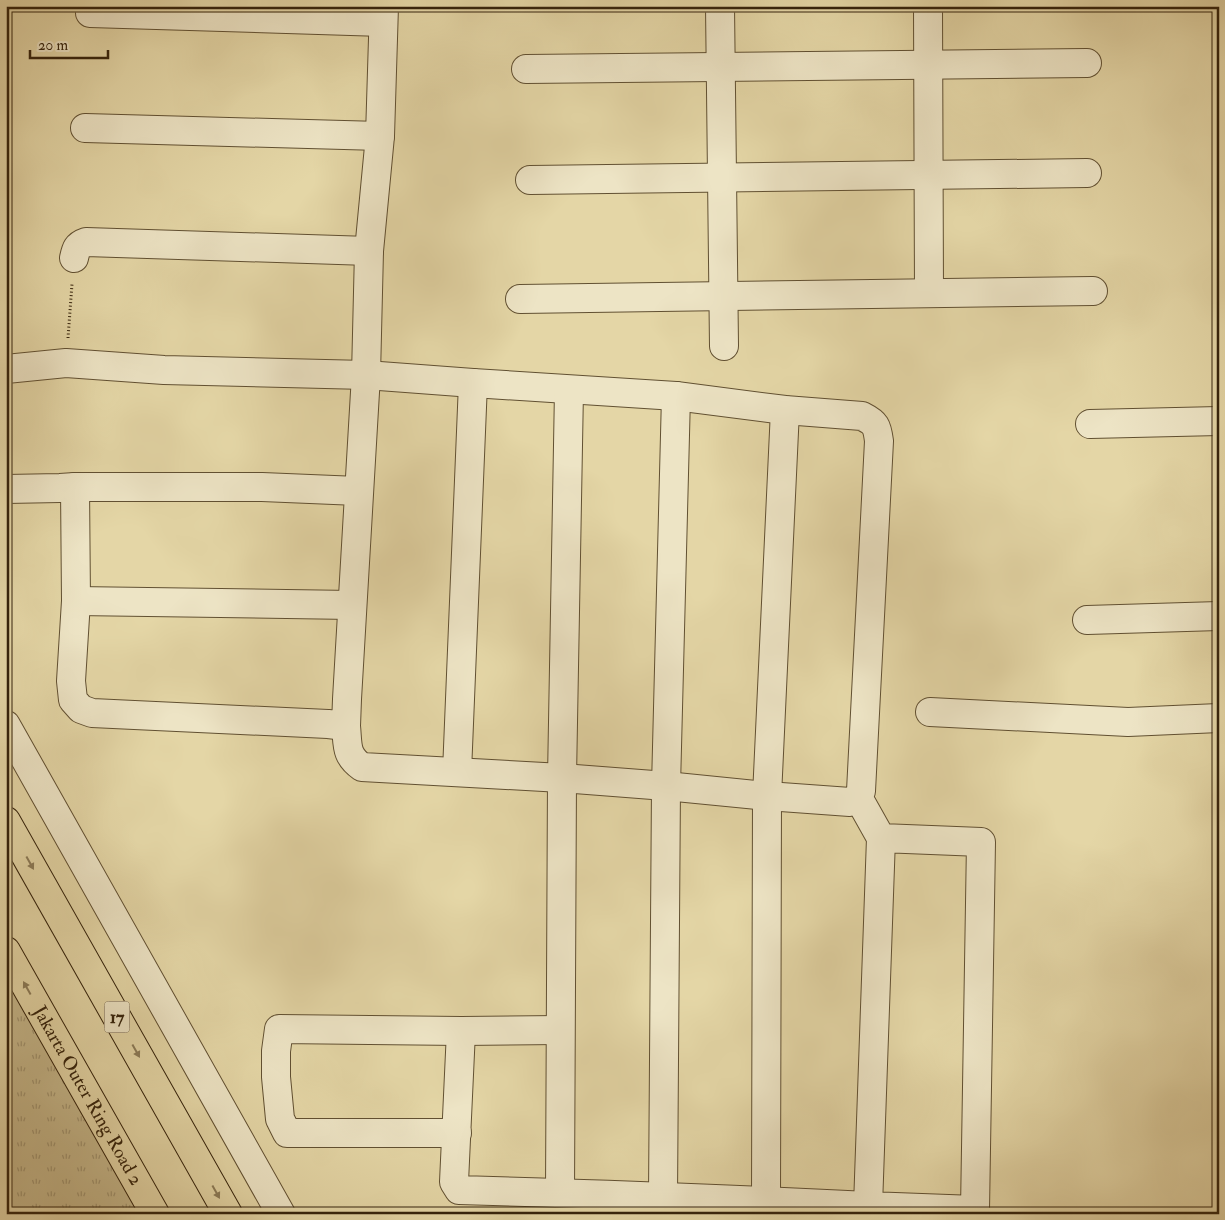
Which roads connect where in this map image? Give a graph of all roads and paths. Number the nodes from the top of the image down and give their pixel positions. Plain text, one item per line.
1 (720, 6) edge
2 (928, 6) edge
3 (90, 14) dead end
4 (384, 14) edge
5 (1087, 63) dead end
6 (928, 64) junction
7 (721, 67) junction
8 (526, 69) dead end
9 (85, 128) dead end
10 (380, 136) junction
11 (1086, 173) dead end
12 (929, 175) junction
13 (722, 178) junction
14 (530, 180) dead end
15 (370, 251) junction
16 (74, 258) joint
17 (1093, 291) dead end
18 (929, 293) junction
19 (724, 296) junction
20 (520, 299) dead end
21 (724, 346) dead end
22 (66, 363) junction
23 (6, 370) edge
24 (366, 375) junction
25 (473, 383) junction
26 (569, 390) junction
27 (676, 396) junction
28 (784, 410) junction
29 (1219, 421) edge
30 (1090, 424) dead end
31 (76, 487) junction
32 (6, 489) edge
33 (358, 491) junction
34 (76, 601) junction
35 (352, 605) junction
36 (1219, 616) edge
37 (1087, 620) dead end
38 (930, 712) dead end
39 (1219, 718) edge
40 (6, 725) edge
41 (346, 726) junction
42 (457, 772) junction
43 (562, 778) junction
44 (666, 786) junction
45 (767, 796) junction
46 (858, 797) junction
47 (6, 821) edge
48 (881, 838) junction
49 (6, 951) edge
50 (560, 1030) junction
51 (461, 1031) junction
52 (457, 1133) junction
53 (560, 1193) junction
54 (663, 1197) junction
55 (766, 1200) junction
56 (868, 1206) junction
57 (155, 1214) edge
58 (228, 1214) edge
59 (281, 1214) edge

1 - 7 street
2 - 6 street
3 - 4 street
4 - 10 street
5 - 6 street
6 - 7 street
6 - 12 street
7 - 8 street
7 - 13 street
9 - 10 street
10 - 15 street
11 - 12 street
12 - 13 street
12 - 18 street
13 - 14 street
13 - 19 street
15 - 16 street
15 - 24 street
16 - 22 path
17 - 18 street
18 - 19 street
19 - 20 street
19 - 21 street
22 - 23 street
22 - 24 street
24 - 25 street
24 - 33 street
25 - 26 street
25 - 42 street
26 - 27 street
26 - 43 street
27 - 28 street
27 - 44 street
28 - 45 street
28 - 46 street
29 - 30 street
31 - 32 street
31 - 33 street
31 - 34 street
33 - 35 street
34 - 35 street
34 - 41 street
35 - 41 street
36 - 37 street
38 - 39 street
40 - 59 street
41 - 42 street
42 - 43 street
43 - 44 street
43 - 50 street
44 - 45 street
44 - 54 street
45 - 46 street
45 - 55 street
46 - 48 street
47 -> 58 highway, 17
48 - 56 street
48 - 56 street
57 -> 49 highway, Jakarta Outer Ring Road 2
50 - 51 street
50 - 53 street
51 - 52 street
51 - 52 street
52 - 53 street
53 - 54 street
54 - 55 street
55 - 56 street

